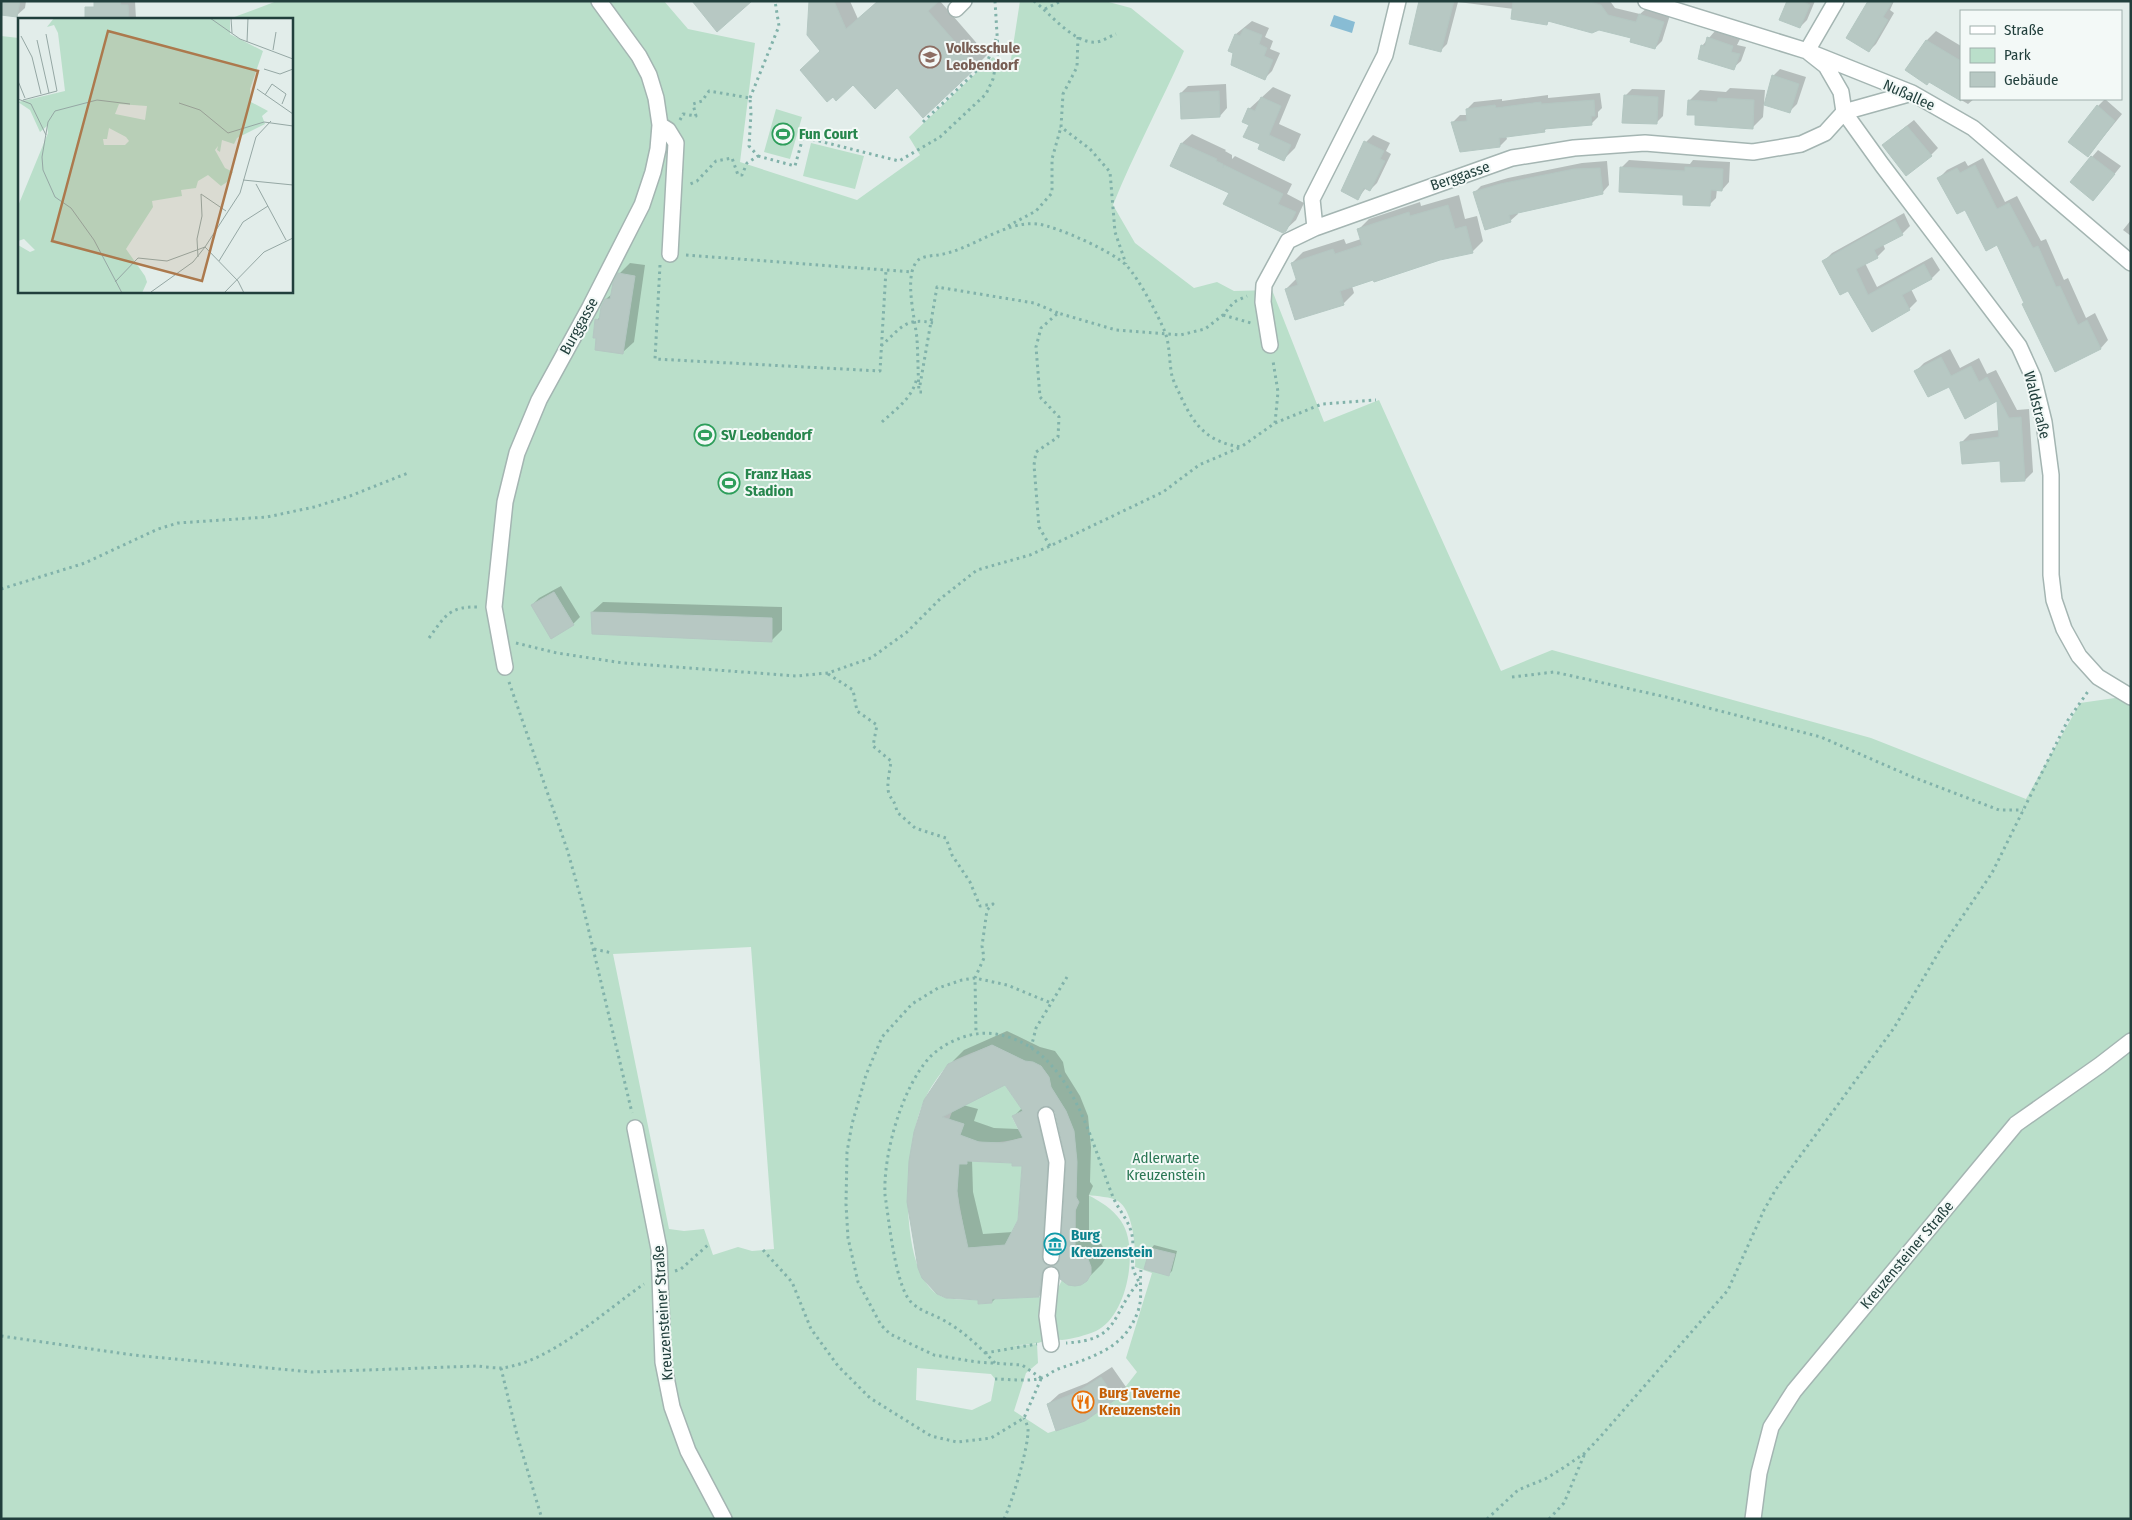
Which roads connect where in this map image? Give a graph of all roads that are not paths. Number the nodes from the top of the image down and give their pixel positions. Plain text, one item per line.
1 (599, 1) edge
2 (1398, 1) edge
3 (1646, 1) edge
4 (1836, 1) edge
5 (1807, 51) junction
6 (1912, 93) junction
7 (1844, 112) junction
8 (660, 125) junction
9 (1315, 228) junction
10 (670, 254) road end
11 (2131, 264) edge
12 (1270, 345) road end
13 (505, 667) road end
14 (2131, 697) edge
15 (2131, 1040) edge
16 (1046, 1115) dead end
17 (635, 1128) road end
18 (1051, 1257) dead end
19 (1051, 1275) dead end
20 (1050, 1342) road end
21 (724, 1519) edge
22 (1754, 1519) edge

1 - 8 street, Burggasse
2 - 9 street
3 - 5 street, Nußallee
4 - 5 street
5 - 6 street, Nußallee
5 - 7 street
6 - 7 street
6 - 11 street, Nußallee
7 - 9 street, Berggasse
7 - 14 street, Waldstraße
8 - 10 street
8 - 13 street, Burggasse
9 - 12 street, Berggasse
15 - 22 street, Kreuzensteiner Straße
16 - 18 street
17 - 21 street, Kreuzensteiner Straße
19 - 20 street

